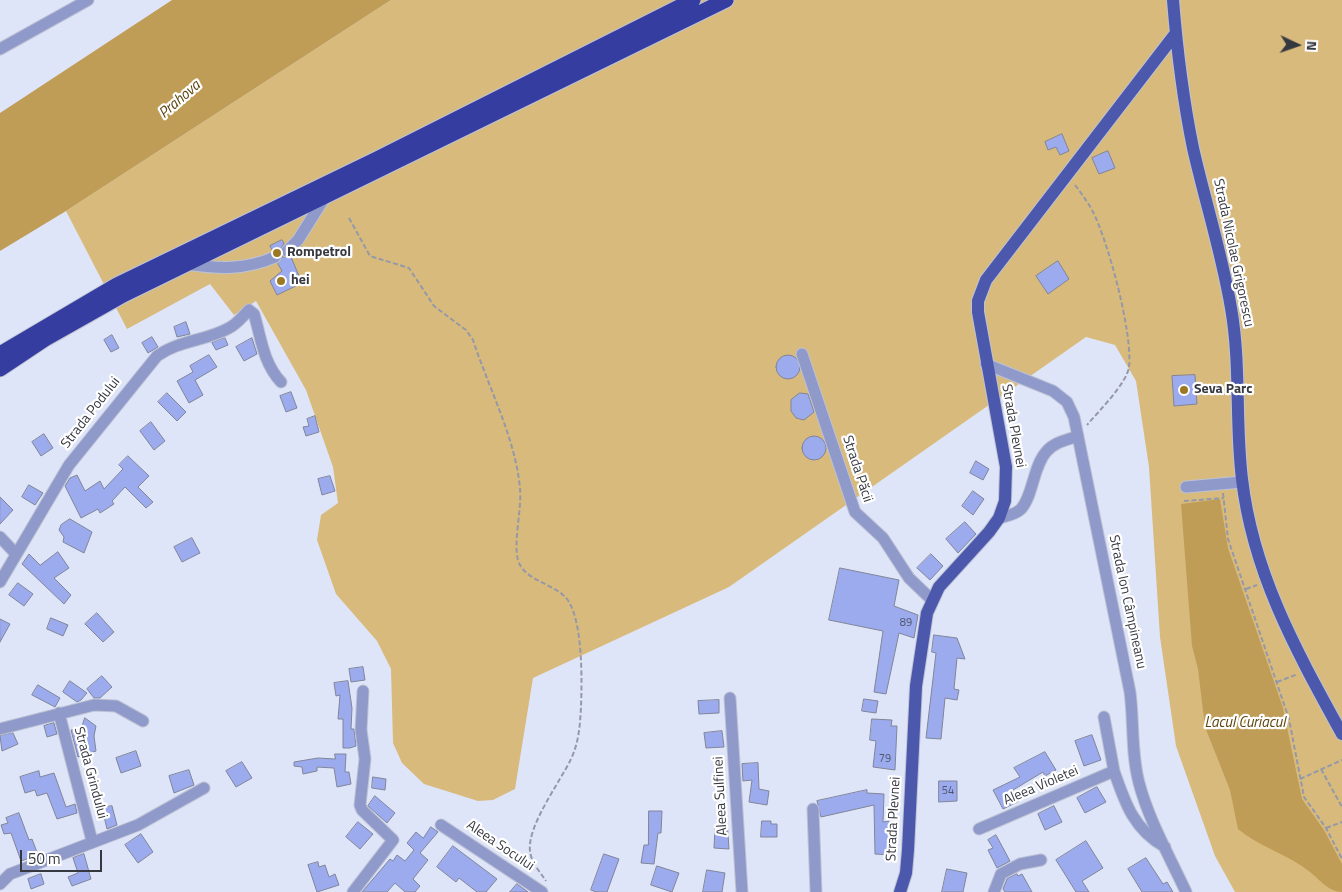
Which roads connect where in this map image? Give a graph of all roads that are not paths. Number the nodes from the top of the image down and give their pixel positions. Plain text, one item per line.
1 (88, 0) edge
2 (693, 0) edge
3 (726, 0) edge
4 (1173, 0) edge
5 (1176, 33) junction
6 (0, 49) edge
7 (325, 197) junction
8 (288, 251) dead end
9 (275, 257) dead end
10 (187, 264) junction
11 (0, 354) edge
12 (802, 354) dead end
13 (986, 364) junction
14 (0, 370) edge
15 (281, 382) dead end
16 (1078, 436) junction
17 (1242, 482) junction
18 (1186, 487) dead end
19 (999, 518) junction
20 (0, 537) edge
21 (16, 554) junction
22 (0, 582) edge
23 (932, 600) junction
24 (363, 691) dead end
25 (730, 698) dead end
26 (59, 713) junction
27 (1104, 718) dead end
28 (143, 721) dead end
29 (0, 729) edge
30 (1342, 734) edge
31 (1114, 771) junction
32 (204, 788) dead end
33 (813, 810) dead end
34 (441, 825) dead end
35 (979, 829) dead end
36 (92, 841) junction
37 (1165, 847) junction
38 (1040, 860) dead end
39 (0, 884) edge
40 (545, 888) edge
41 (353, 892) edge
42 (742, 892) edge
43 (816, 892) edge
44 (900, 892) edge
45 (994, 892) edge
46 (1186, 892) edge

1 - 6 street
2 - 11 highway
3 - 7 highway
4 - 5 main road, Strada Nicolae Grigorescu
5 - 13 main road, Strada Plevnei
5 - 17 main road, Strada Nicolae Grigorescu
7 - 8 street
7 - 10 highway
9 - 10 street
10 - 14 highway
12 - 23 street, Strada Păcii
13 - 16 street, Strada Ion Câmpineanu
13 - 19 main road, Strada Plevnei
15 - 21 street, Strada Podului
16 - 19 street
16 - 37 street, Strada Ion Câmpineanu
17 - 18 street
17 - 30 main road, Strada Nicolae Grigorescu
19 - 23 main road, Strada Plevnei
20 - 21 street
21 - 22 street, Strada Podului
23 - 44 main road, Strada Plevnei
24 - 41 street
25 - 42 street, Aleea Sulfinei
26 - 28 street
26 - 29 street
26 - 36 street, Strada Grindului
27 - 31 street
31 - 35 street, Aleea Violetei
31 - 37 street
32 - 36 street, Strada Grindului
33 - 43 street
34 - 40 street, Aleea Socului
36 - 39 street, Strada Grindului
37 - 46 street, Strada Ion Câmpineanu
38 - 45 street

